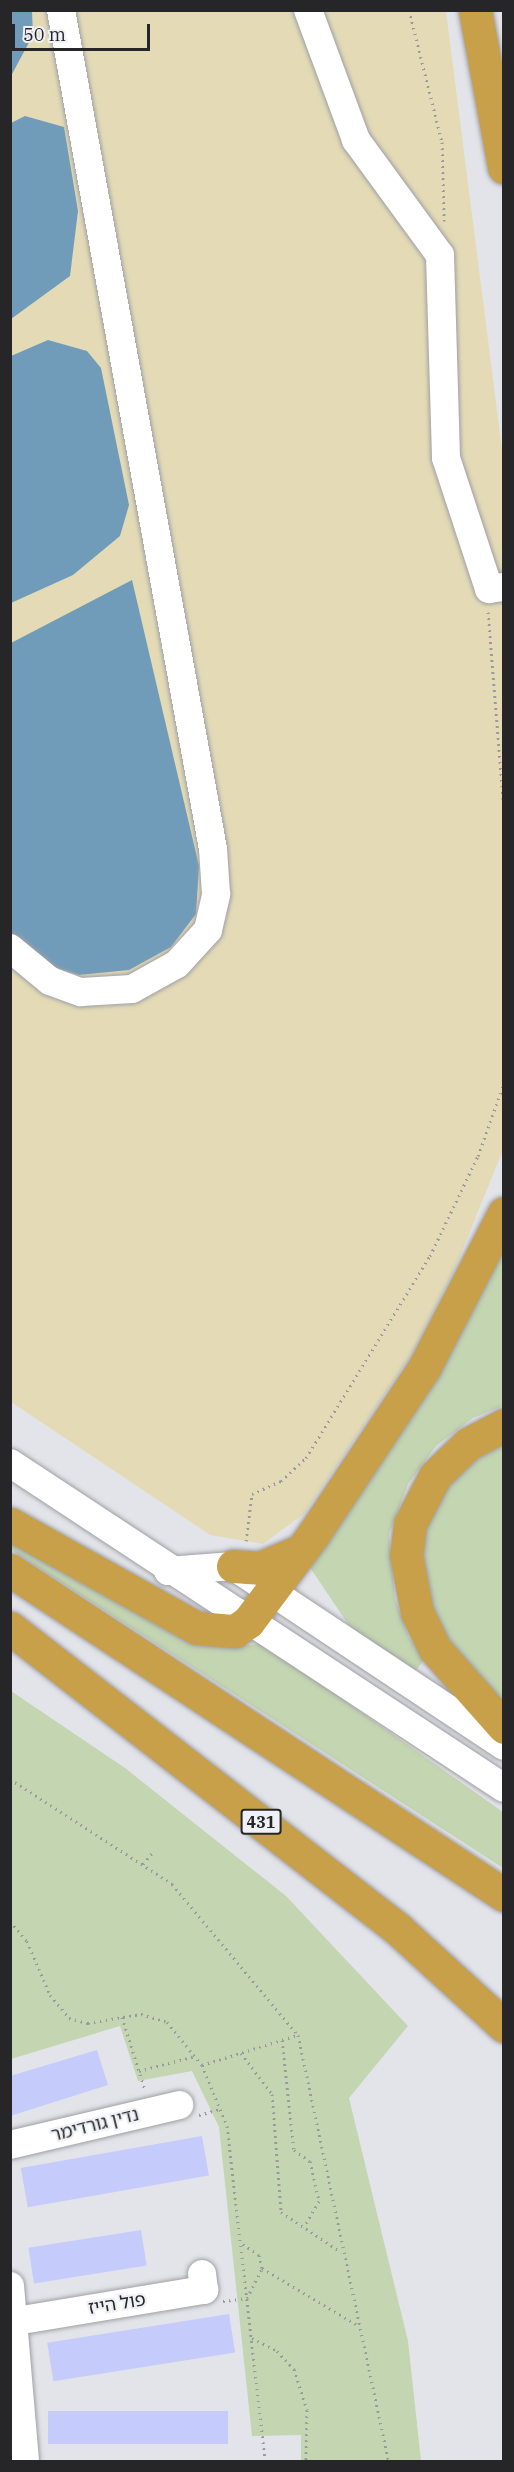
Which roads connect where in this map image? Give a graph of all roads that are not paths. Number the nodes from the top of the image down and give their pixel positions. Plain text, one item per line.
1 (61, 10) edge
2 (308, 10) edge
3 (475, 10) edge
4 (504, 167) edge
5 (496, 588) edge
6 (10, 948) edge
7 (504, 1213) edge
8 (504, 1425) edge
9 (10, 1463) edge
10 (10, 1524) edge
11 (302, 1550) junction
12 (233, 1566) junction
13 (10, 1570) edge
14 (168, 1571) junction
15 (271, 1592) junction
16 (248, 1622) junction
17 (10, 1628) edge
18 (504, 1727) edge
19 (504, 1746) edge
20 (504, 1788) edge
21 (504, 1895) edge
22 (504, 2026) edge
23 (179, 2104) dead end
24 (10, 2145) edge
25 (202, 2274) dead end
26 (10, 2286) edge
27 (16, 2321) junction
28 (25, 2462) edge

1 - 6 street
2 - 5 street
3 - 4 highway
7 - 11 highway
8 - 18 highway
9 - 14 street
10 - 16 highway
11 - 12 highway
11 - 15 highway
12 - 14 street
12 - 15 street
13 - 21 highway
14 - 16 street
15 - 16 highway
15 - 19 street
16 - 20 street
17 - 22 highway, 431
23 - 24 street, נדין גורדימר
25 - 27 street, פול הייז
26 - 27 street
27 - 28 street

